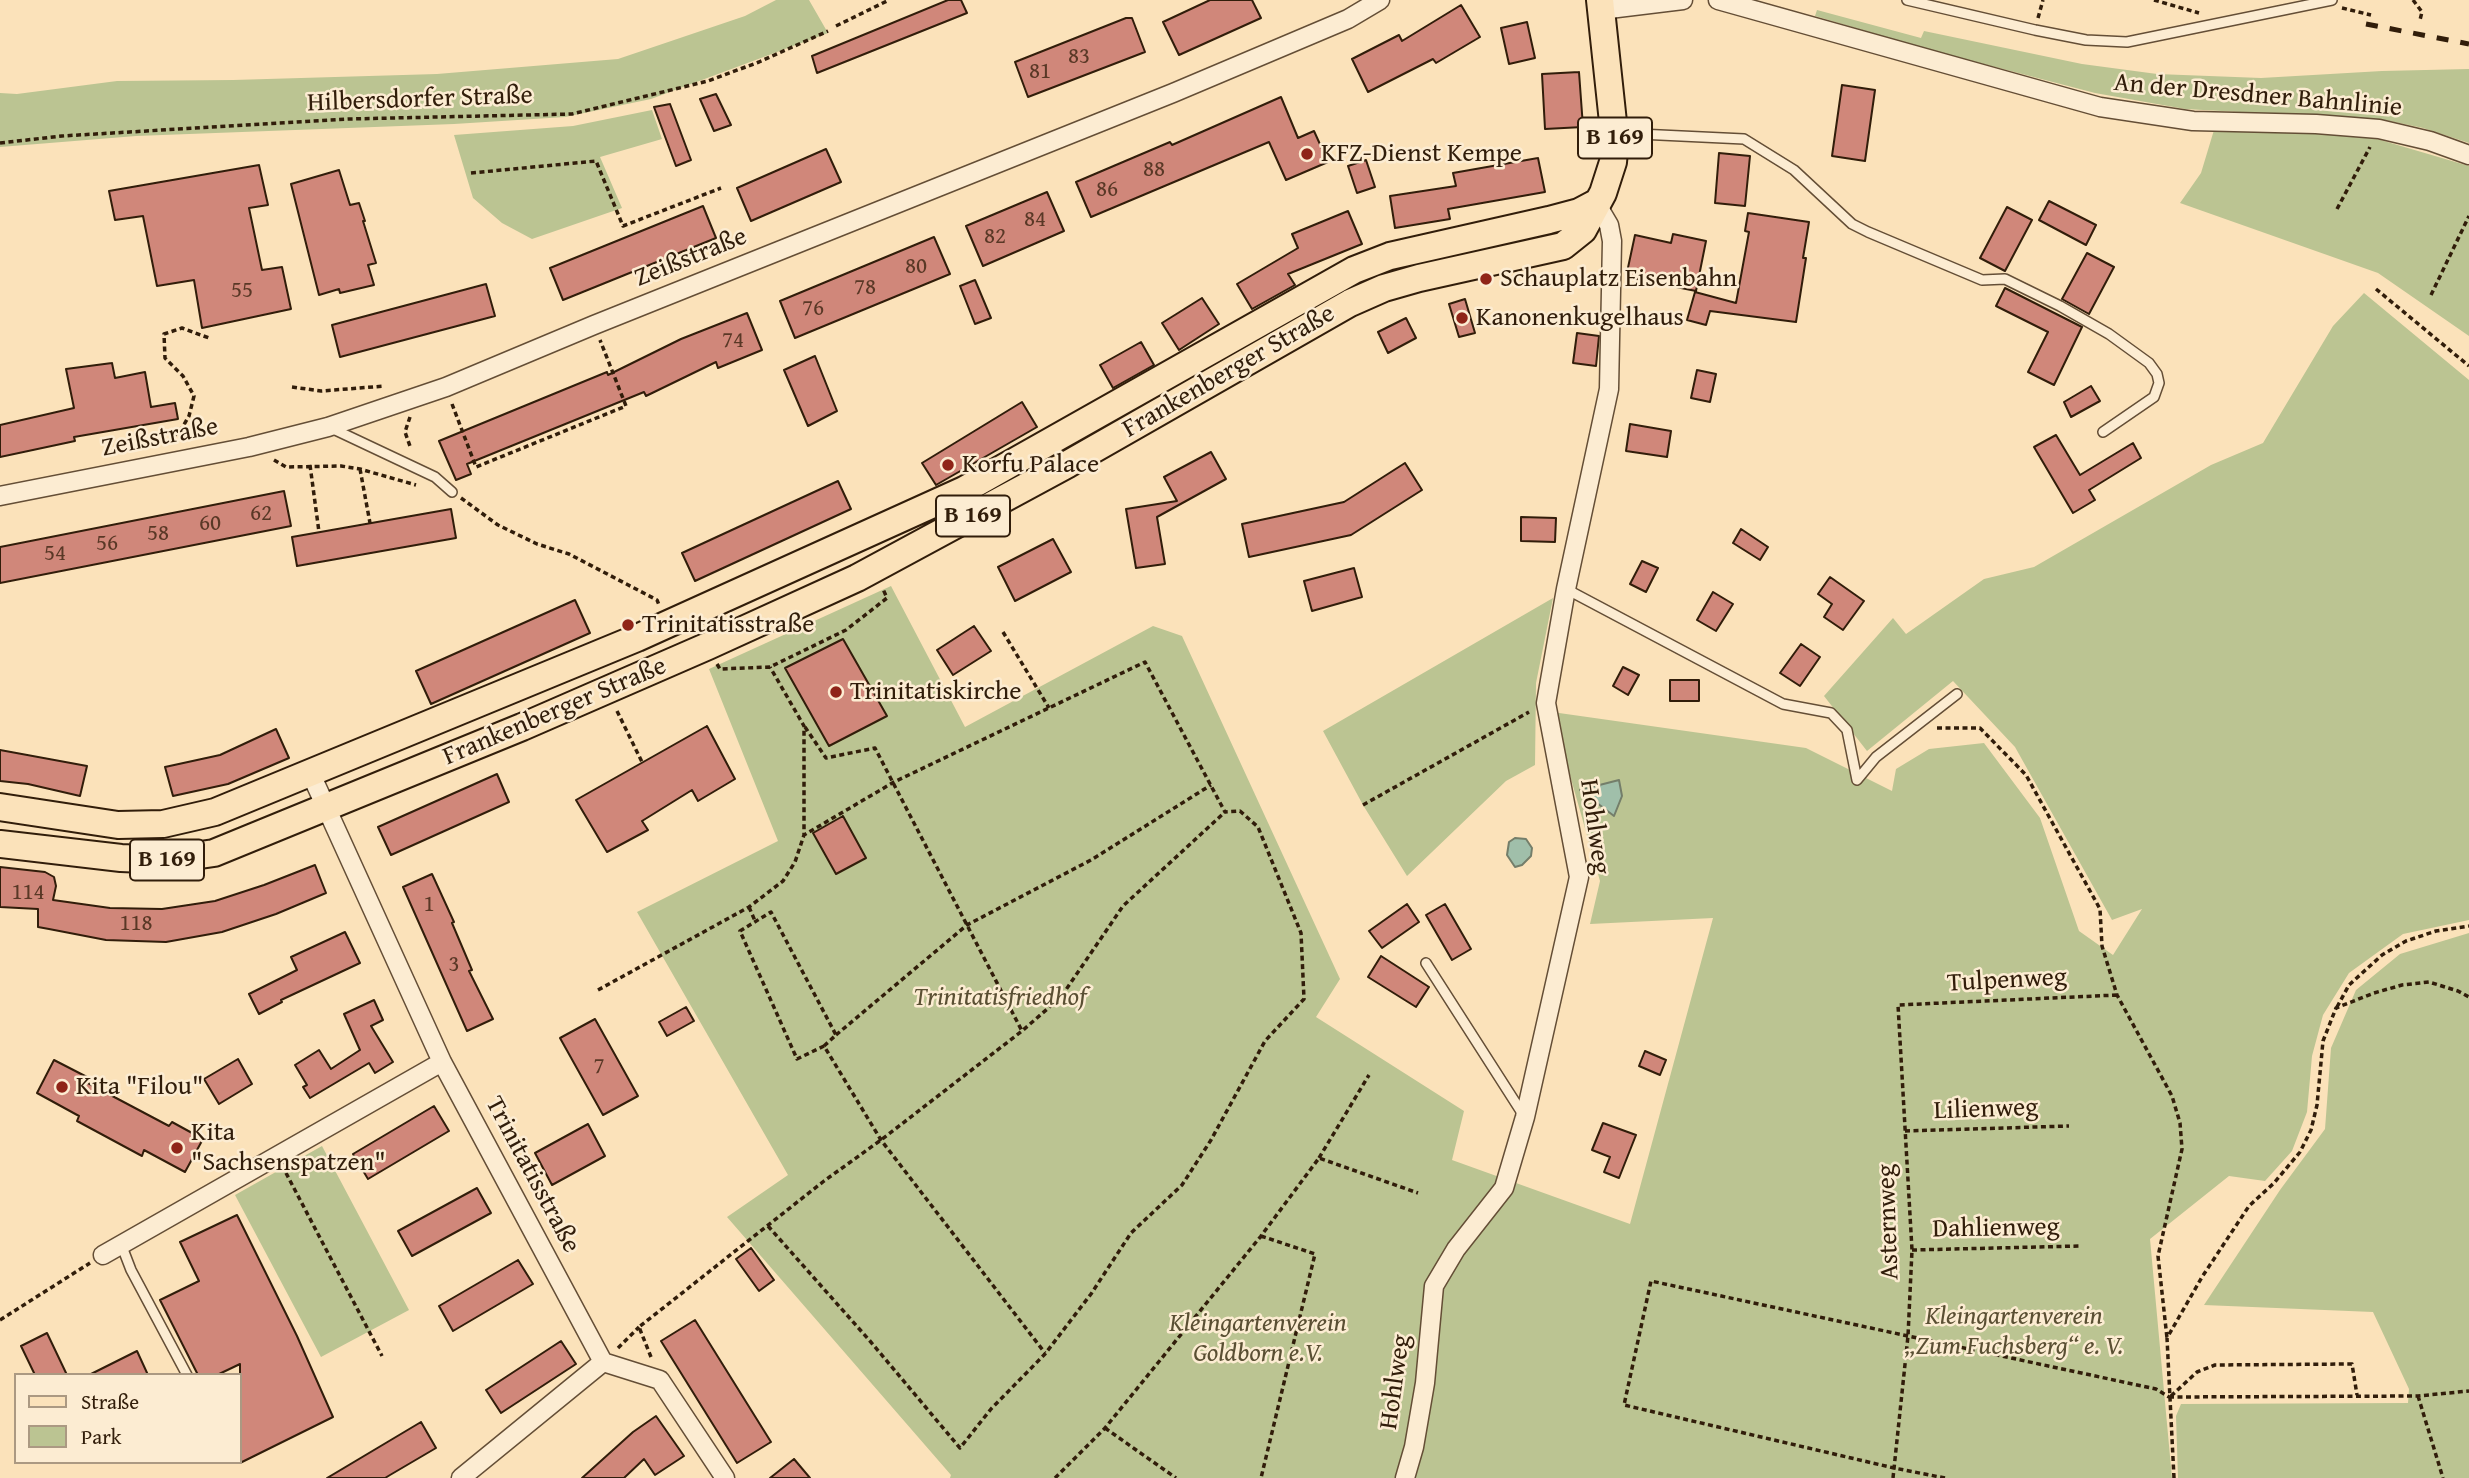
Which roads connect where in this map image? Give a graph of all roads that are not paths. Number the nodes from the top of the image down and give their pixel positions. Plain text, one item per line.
1 (1380, 0) edge
2 (1683, 0) edge
3 (1718, 0) edge
4 (1906, 0) edge
5 (2329, 1) edge
6 (1601, 5) edge
7 (1746, 5) edge
8 (1614, 133) junction
9 (2469, 155) edge
10 (1596, 203) junction
11 (328, 427) junction
12 (2103, 432) dead end
13 (452, 492) road end
14 (0, 496) edge
15 (1566, 589) junction
16 (1957, 694) dead end
17 (310, 772) junction
18 (0, 807) edge
19 (326, 807) junction
20 (0, 844) edge
21 (1426, 963) dead end
22 (442, 1062) junction
23 (1525, 1117) junction
24 (121, 1244) junction
25 (103, 1255) road end
26 (603, 1362) junction
27 (186, 1373) edge
28 (461, 1478) edge
29 (725, 1478) edge
30 (1405, 1478) edge

1 - 11 street, Zeißstraße
2 - 6 street
3 - 7 street, An der Dresdner Bahnlinie
4 - 5 lane
6 - 8 main road, Frankenberger Straße / B 169
7 - 9 street, An der Dresdner Bahnlinie
8 - 10 main road, Frankenberger Straße / B 169
8 - 12 lane
10 - 15 street, Hohlweg
10 - 17 main road, Frankenberger Straße / B 169
10 - 19 main road, Frankenberger Straße / B 169
11 - 13 lane
11 - 14 street, Zeißstraße
15 - 16 lane
15 - 23 street, Hohlweg
17 - 18 main road, Frankenberger Straße / B 169
17 - 19 street, Trinitatisstraße
19 - 20 main road, Frankenberger Straße / B 169
19 - 22 street, Trinitatisstraße
21 - 23 lane
22 - 24 street
22 - 26 street, Trinitatisstraße
23 - 30 street, Hohlweg
24 - 25 street
24 - 27 lane
26 - 28 street
26 - 29 street

